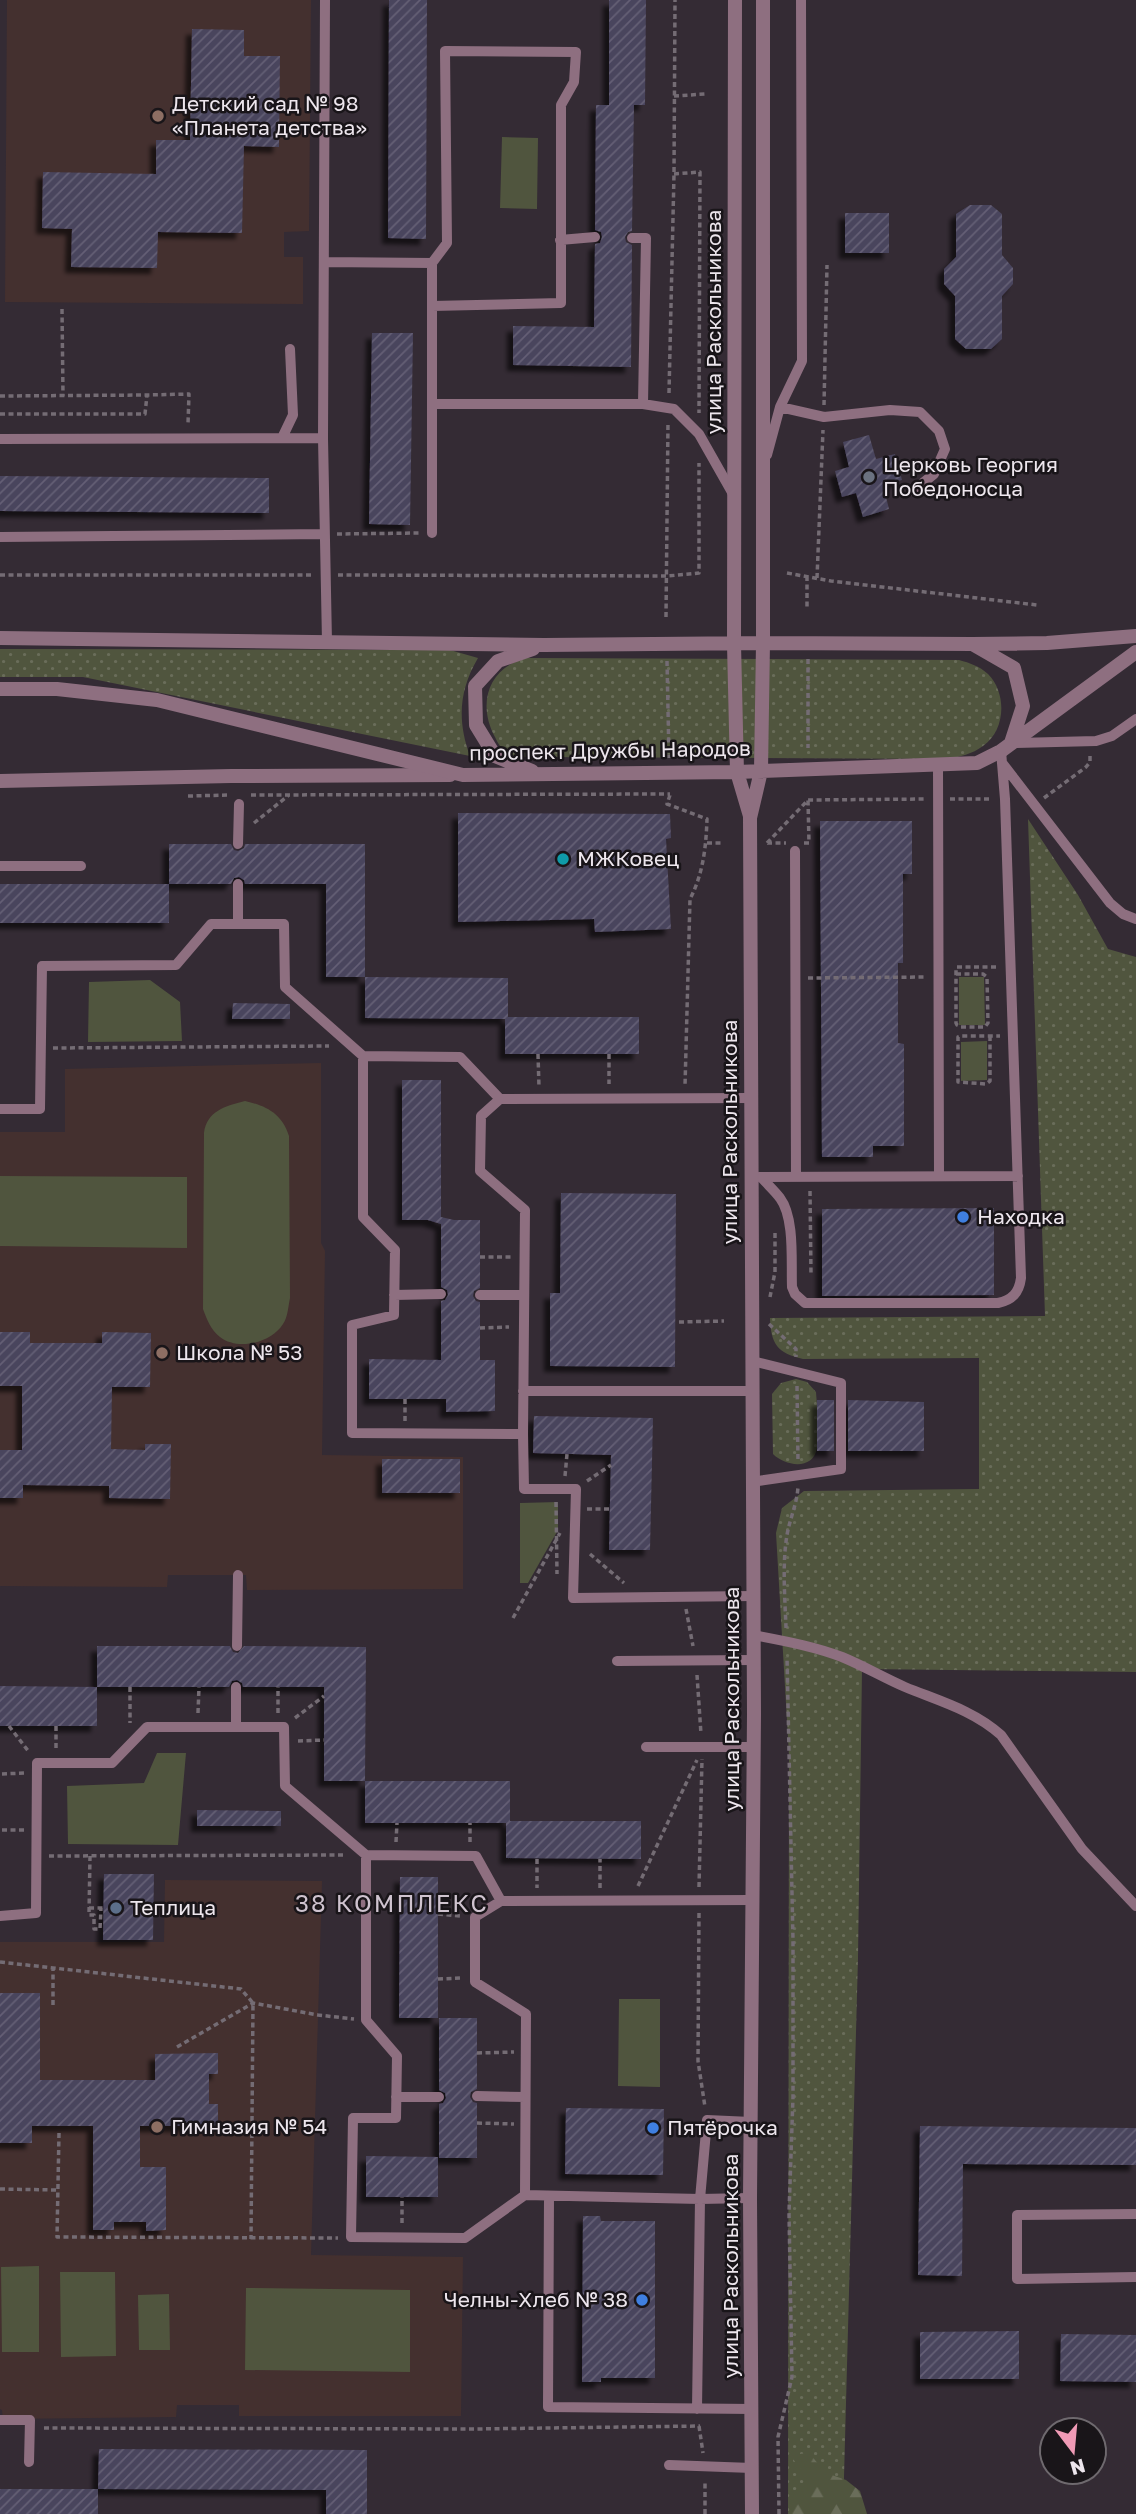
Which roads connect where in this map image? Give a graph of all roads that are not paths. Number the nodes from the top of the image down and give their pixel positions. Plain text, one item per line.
1 (325, 0) edge
2 (735, 0) edge
3 (763, 0) edge
4 (801, 0) edge
5 (595, 237) dead end
6 (632, 238) dead end
7 (560, 240) junction
8 (324, 262) junction
9 (432, 262) junction
10 (432, 306) junction
11 (290, 349) dead end
12 (433, 404) junction
13 (643, 404) junction
14 (780, 407) junction
15 (282, 438) junction
16 (323, 438) junction
17 (0, 439) edge
18 (763, 469) junction
19 (912, 491) dead end
20 (735, 498) junction
21 (432, 533) road end
22 (324, 534) junction
23 (0, 537) edge
24 (1136, 636) edge
25 (0, 638) edge
26 (327, 642) junction
27 (763, 643) junction
28 (734, 644) junction
29 (972, 644) junction
30 (544, 645) junction
31 (1136, 652) edge
32 (0, 689) edge
33 (1136, 719) edge
34 (1005, 752) junction
35 (937, 765) junction
36 (761, 771) junction
37 (737, 772) junction
38 (542, 774) junction
39 (463, 775) junction
40 (0, 781) edge
41 (236, 800) road end
42 (750, 818) junction
43 (238, 839) road end
44 (795, 851) dead end
45 (0, 866) edge
46 (81, 866) dead end
47 (238, 884) dead end
48 (1136, 919) edge
49 (238, 924) junction
50 (363, 1056) junction
51 (752, 1098) junction
52 (500, 1099) junction
53 (0, 1109) edge
54 (939, 1176) junction
55 (1018, 1176) junction
56 (756, 1177) junction
57 (796, 1177) junction
58 (441, 1294) dead end
59 (394, 1295) junction
60 (480, 1295) dead end
61 (524, 1295) junction
62 (752, 1361) junction
63 (523, 1391) junction
64 (751, 1391) junction
65 (523, 1434) junction
66 (751, 1482) junction
67 (238, 1575) dead end
68 (753, 1596) junction
69 (753, 1635) junction
70 (237, 1646) dead end
71 (753, 1660) junction
72 (617, 1661) dead end
73 (236, 1687) dead end
74 (236, 1727) junction
75 (646, 1747) dead end
76 (753, 1747) junction
77 (366, 1855) junction
78 (752, 1900) junction
79 (501, 1901) junction
80 (1136, 1906) edge
81 (0, 1916) edge
82 (477, 2096) dead end
83 (396, 2097) junction
84 (439, 2097) dead end
85 (526, 2097) junction
86 (751, 2122) junction
87 (524, 2195) junction
88 (549, 2196) junction
89 (751, 2198) junction
90 (700, 2199) junction
91 (1136, 2214) edge
92 (1136, 2277) edge
93 (697, 2409) junction
94 (753, 2409) junction
95 (0, 2420) edge
96 (29, 2462) dead end
97 (669, 2465) dead end
98 (752, 2468) junction
99 (752, 2514) edge

1 - 8 lane
2 - 20 street, улица Раскольникова
3 - 18 street
4 - 14 lane
5 - 7 lane
6 - 13 lane
7 - 9 lane
7 - 10 lane
8 - 9 lane
8 - 16 lane
9 - 10 lane
10 - 12 lane
11 - 15 lane
12 - 13 lane
12 - 21 lane
13 - 20 lane
14 - 18 lane
14 - 19 lane
15 - 16 lane
15 - 17 lane
16 - 22 lane
18 - 27 street
20 - 28 street, улица Раскольникова
22 - 23 lane
22 - 26 lane
24 - 29 street
25 - 26 street
26 - 30 street
27 - 28 street
27 - 29 street
27 - 36 street
28 - 30 street
28 - 37 street, улица Раскольникова
29 - 34 street
30 - 38 street
31 - 34 street
32 - 39 street, проспект Дружбы Народов
33 - 34 lane
34 - 35 street, проспект Дружбы Народов
34 - 48 lane
34 - 55 lane
35 - 36 street, проспект Дружбы Народов
35 - 54 lane
36 - 37 street, проспект Дружбы Народов
36 - 42 street
37 - 38 street, проспект Дружбы Народов
37 - 42 street, улица Раскольникова
38 - 39 street, проспект Дружбы Народов
39 - 40 street
41 - 43 lane
42 - 51 street, улица Раскольникова
44 - 57 lane
45 - 46 lane
47 - 49 lane
49 - 50 lane
49 - 53 lane
50 - 52 lane
50 - 59 lane
51 - 52 lane
51 - 56 street, улица Раскольникова
52 - 61 lane
54 - 55 lane
54 - 57 lane
55 - 56 lane
56 - 57 lane
56 - 62 street, улица Раскольникова
58 - 59 lane
59 - 65 lane
60 - 61 lane
61 - 63 lane
62 - 64 street, улица Раскольникова
62 - 66 lane
63 - 64 lane
63 - 65 lane
64 - 66 street, улица Раскольникова
65 - 68 lane
66 - 68 street, улица Раскольникова
67 - 70 lane
68 - 69 street, улица Раскольникова
69 - 71 street, улица Раскольникова
69 - 80 lane
71 - 72 lane
71 - 76 street, улица Раскольникова
73 - 74 lane
74 - 77 lane
74 - 81 lane
75 - 76 lane
76 - 78 street, улица Раскольникова
77 - 79 lane
77 - 83 lane
78 - 79 lane
78 - 86 street, улица Раскольникова
79 - 85 lane
82 - 85 lane
83 - 84 lane
83 - 87 lane
85 - 87 lane
86 - 89 street, улица Раскольникова
86 - 90 lane
87 - 88 lane
88 - 90 lane
88 - 93 lane
89 - 90 lane
89 - 94 street, улица Раскольникова
90 - 93 lane
91 - 92 lane
93 - 94 lane
94 - 98 street, улица Раскольникова
95 - 96 lane
97 - 98 lane
98 - 99 street, улица Раскольникова

